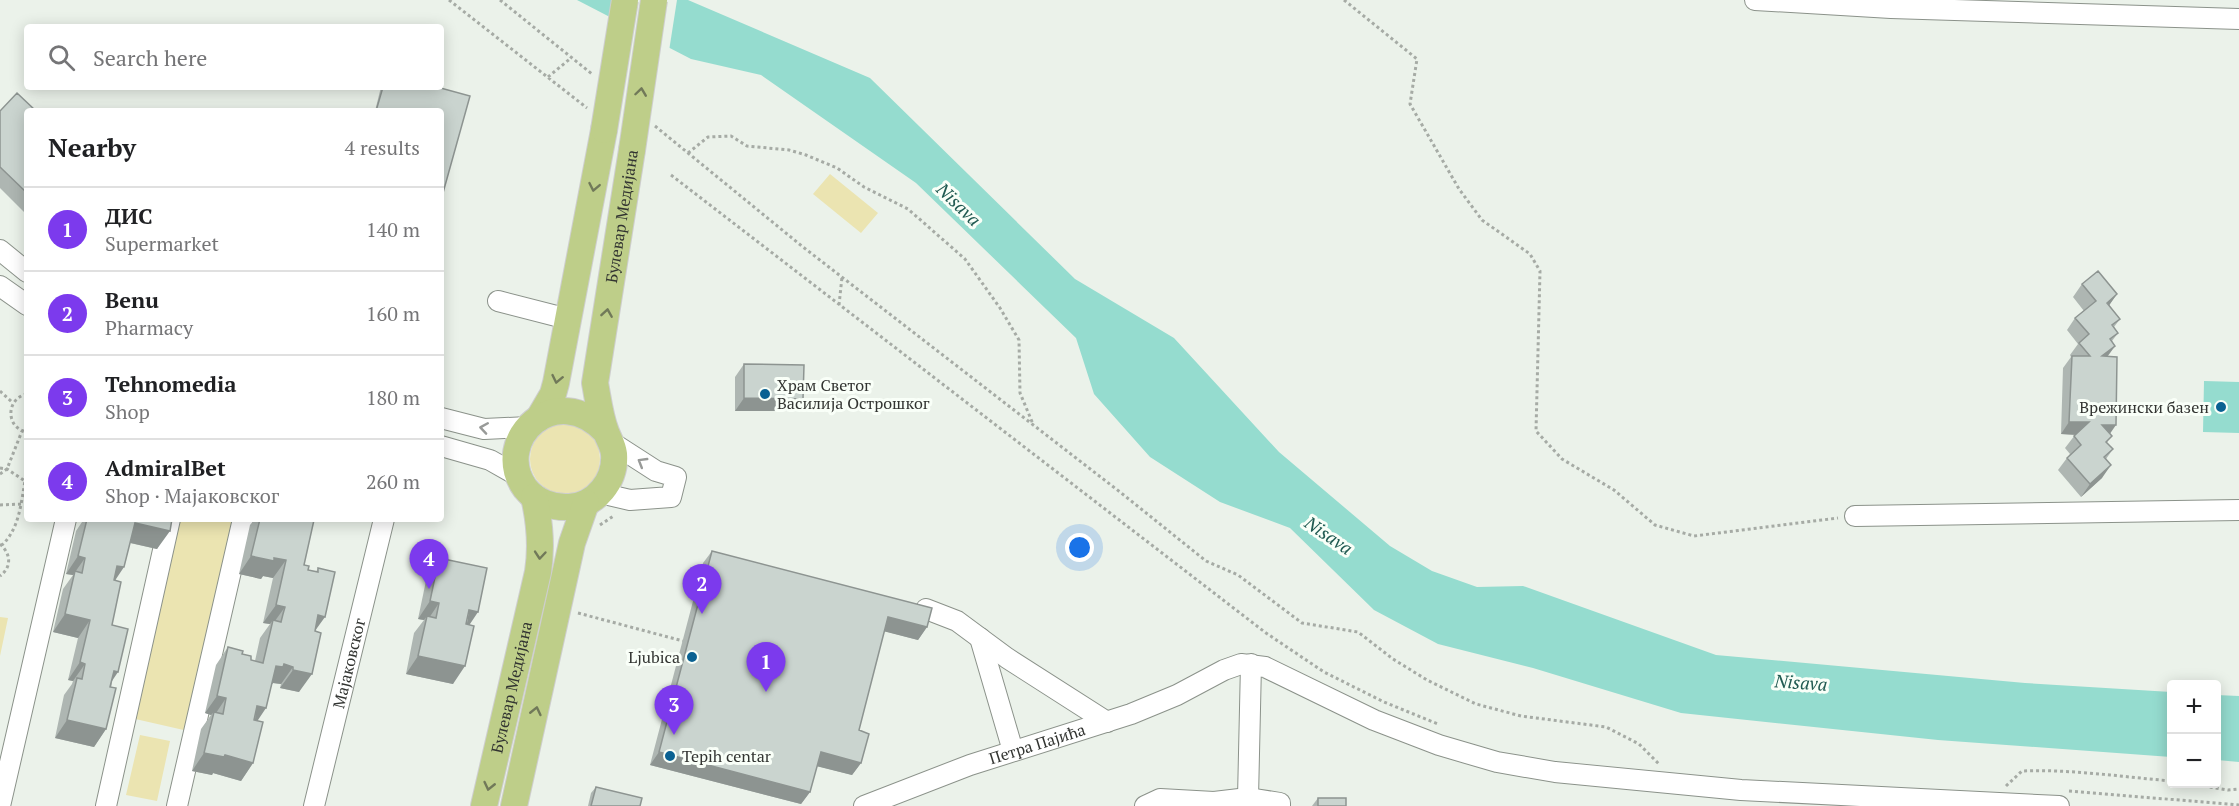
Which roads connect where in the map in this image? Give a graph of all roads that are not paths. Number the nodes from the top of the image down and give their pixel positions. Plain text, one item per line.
1 (625, 0) edge
2 (654, 0) edge
3 (1755, 0) edge
4 (1891, 4) edge
5 (2136, 8) edge
6 (2239, 19) edge
7 (0, 250) edge
8 (24, 270) edge
9 (0, 286) edge
10 (498, 301) dead end
11 (24, 303) edge
12 (568, 319) junction
13 (444, 419) edge
14 (533, 423) junction
15 (608, 437) junction
16 (444, 447) edge
17 (527, 487) junction
18 (593, 498) junction
19 (2239, 510) edge
20 (1855, 516) road end
21 (65, 522) edge
22 (169, 522) edge
23 (242, 522) edge
24 (383, 522) edge
25 (926, 609) edge
26 (980, 638) junction
27 (1251, 664) junction
28 (1107, 722) junction
29 (1013, 751) junction
30 (1248, 798) junction
31 (2062, 798) edge
32 (1214, 804) edge
33 (0, 806) edge
34 (106, 806) edge
35 (177, 806) edge
36 (314, 806) edge
37 (484, 806) edge
38 (514, 806) edge
39 (864, 806) edge
40 (1145, 806) edge
41 (1280, 806) edge

1 -> 12 main road, Булевар Медијана, bridge
15 -> 2 main road, Булевар Медијана, bridge
3 - 4 street
4 - 5 street
5 - 6 street
7 - 8 street
9 - 11 street
10 - 12 street
12 -> 14 main road, Булевар Медијана
14 -> 13 street
14 - 15 main road
14 - 17 main road, Булевар Медијана
15 - 18 main road, Булевар Медијана
18 -> 15 street
16 - 17 street
17 - 18 main road
17 -> 37 main road, Булевар Медијана
38 -> 18 main road, Булевар Медијана
19 - 20 street
21 - 33 street
22 - 34 street
23 - 35 street
24 - 36 street, Мајаковског
25 - 26 street
26 - 28 street
26 - 29 street
27 - 28 street, Петра Пајића
27 - 30 street
27 - 31 street
28 - 29 street, Петра Пајића
29 - 39 street, Петра Пајића
30 - 32 street
30 - 41 street
32 - 40 street

